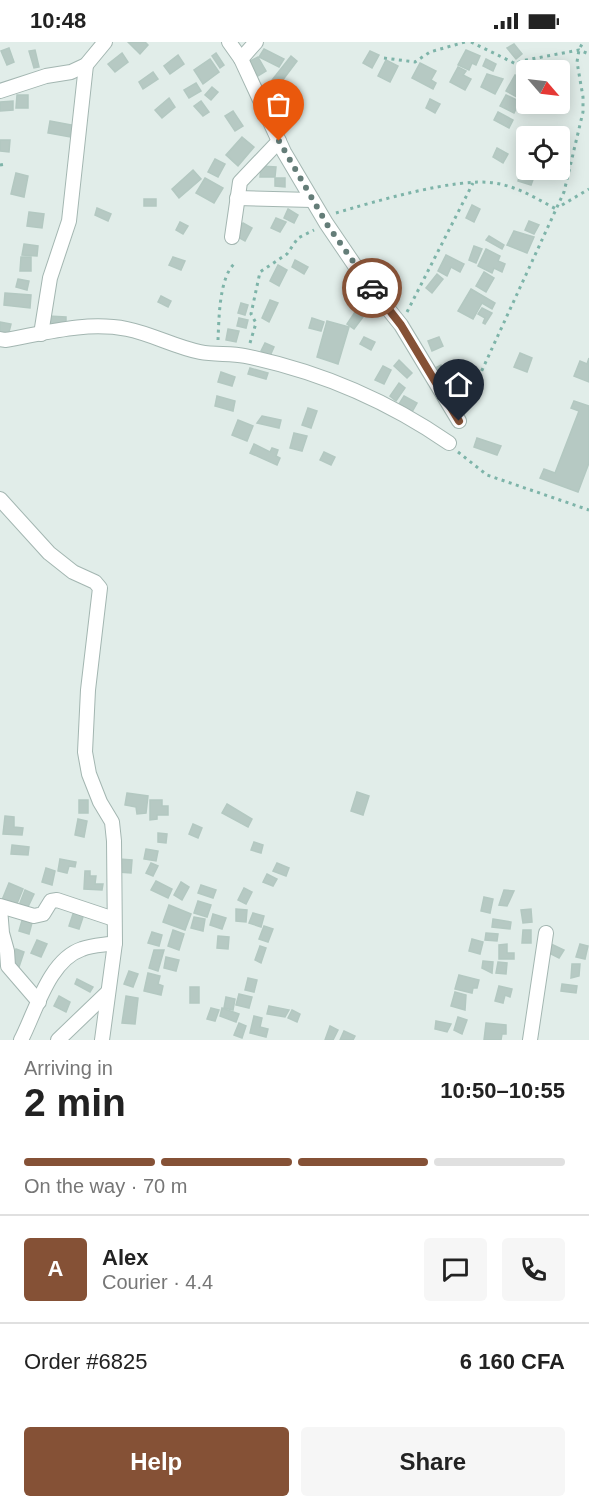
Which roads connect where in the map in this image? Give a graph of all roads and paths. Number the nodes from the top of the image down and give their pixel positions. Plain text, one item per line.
1 (105, 42) edge
2 (229, 42) edge
3 (256, 42) edge
4 (465, 42) edge
5 (471, 42) edge
6 (583, 42) edge
7 (579, 50) junction
8 (589, 54) edge
9 (384, 58) dead end
10 (241, 59) junction
11 (86, 64) junction
12 (0, 91) edge
13 (279, 141) junction
14 (6, 164) dead end
15 (0, 165) edge
16 (473, 183) junction
17 (589, 189) edge
18 (237, 198) junction
19 (312, 200) junction
20 (559, 208) junction
21 (324, 220) junction
22 (232, 237) dead end
23 (234, 264) dead end
24 (401, 325) junction
25 (41, 334) junction
26 (0, 339) edge
27 (217, 353) junction
28 (246, 357) junction
29 (459, 421) joint
30 (449, 443) joint
31 (0, 498) edge
32 (589, 510) edge
33 (0, 907) edge
34 (114, 919) junction
35 (546, 933) dead end
36 (115, 943) junction
37 (108, 992) junction
38 (39, 1002) junction
39 (21, 1040) edge
40 (58, 1040) edge
41 (103, 1040) edge
42 (530, 1040) edge

1 - 11 street
2 - 10 street
3 - 10 street
4 - 9 path
5 - 7 path
6 - 7 path
7 - 8 path
7 - 20 path
10 - 13 street
11 - 12 street
11 - 25 street
13 - 18 street
13 - 19 street
14 - 15 path
16 - 20 path
16 - 21 path
16 - 24 path
17 - 20 path
18 - 19 street
18 - 22 street
19 - 21 street
20 - 29 path
21 - 24 street
21 - 28 path
23 - 27 path
24 - 29 street
25 - 26 street
25 - 27 street
27 - 28 street
28 - 30 street
30 - 32 path
31 - 34 street
33 - 34 street
33 - 38 street
34 - 36 street
35 - 42 street
36 - 37 street
36 - 38 street
37 - 40 street
37 - 41 street
38 - 39 street

